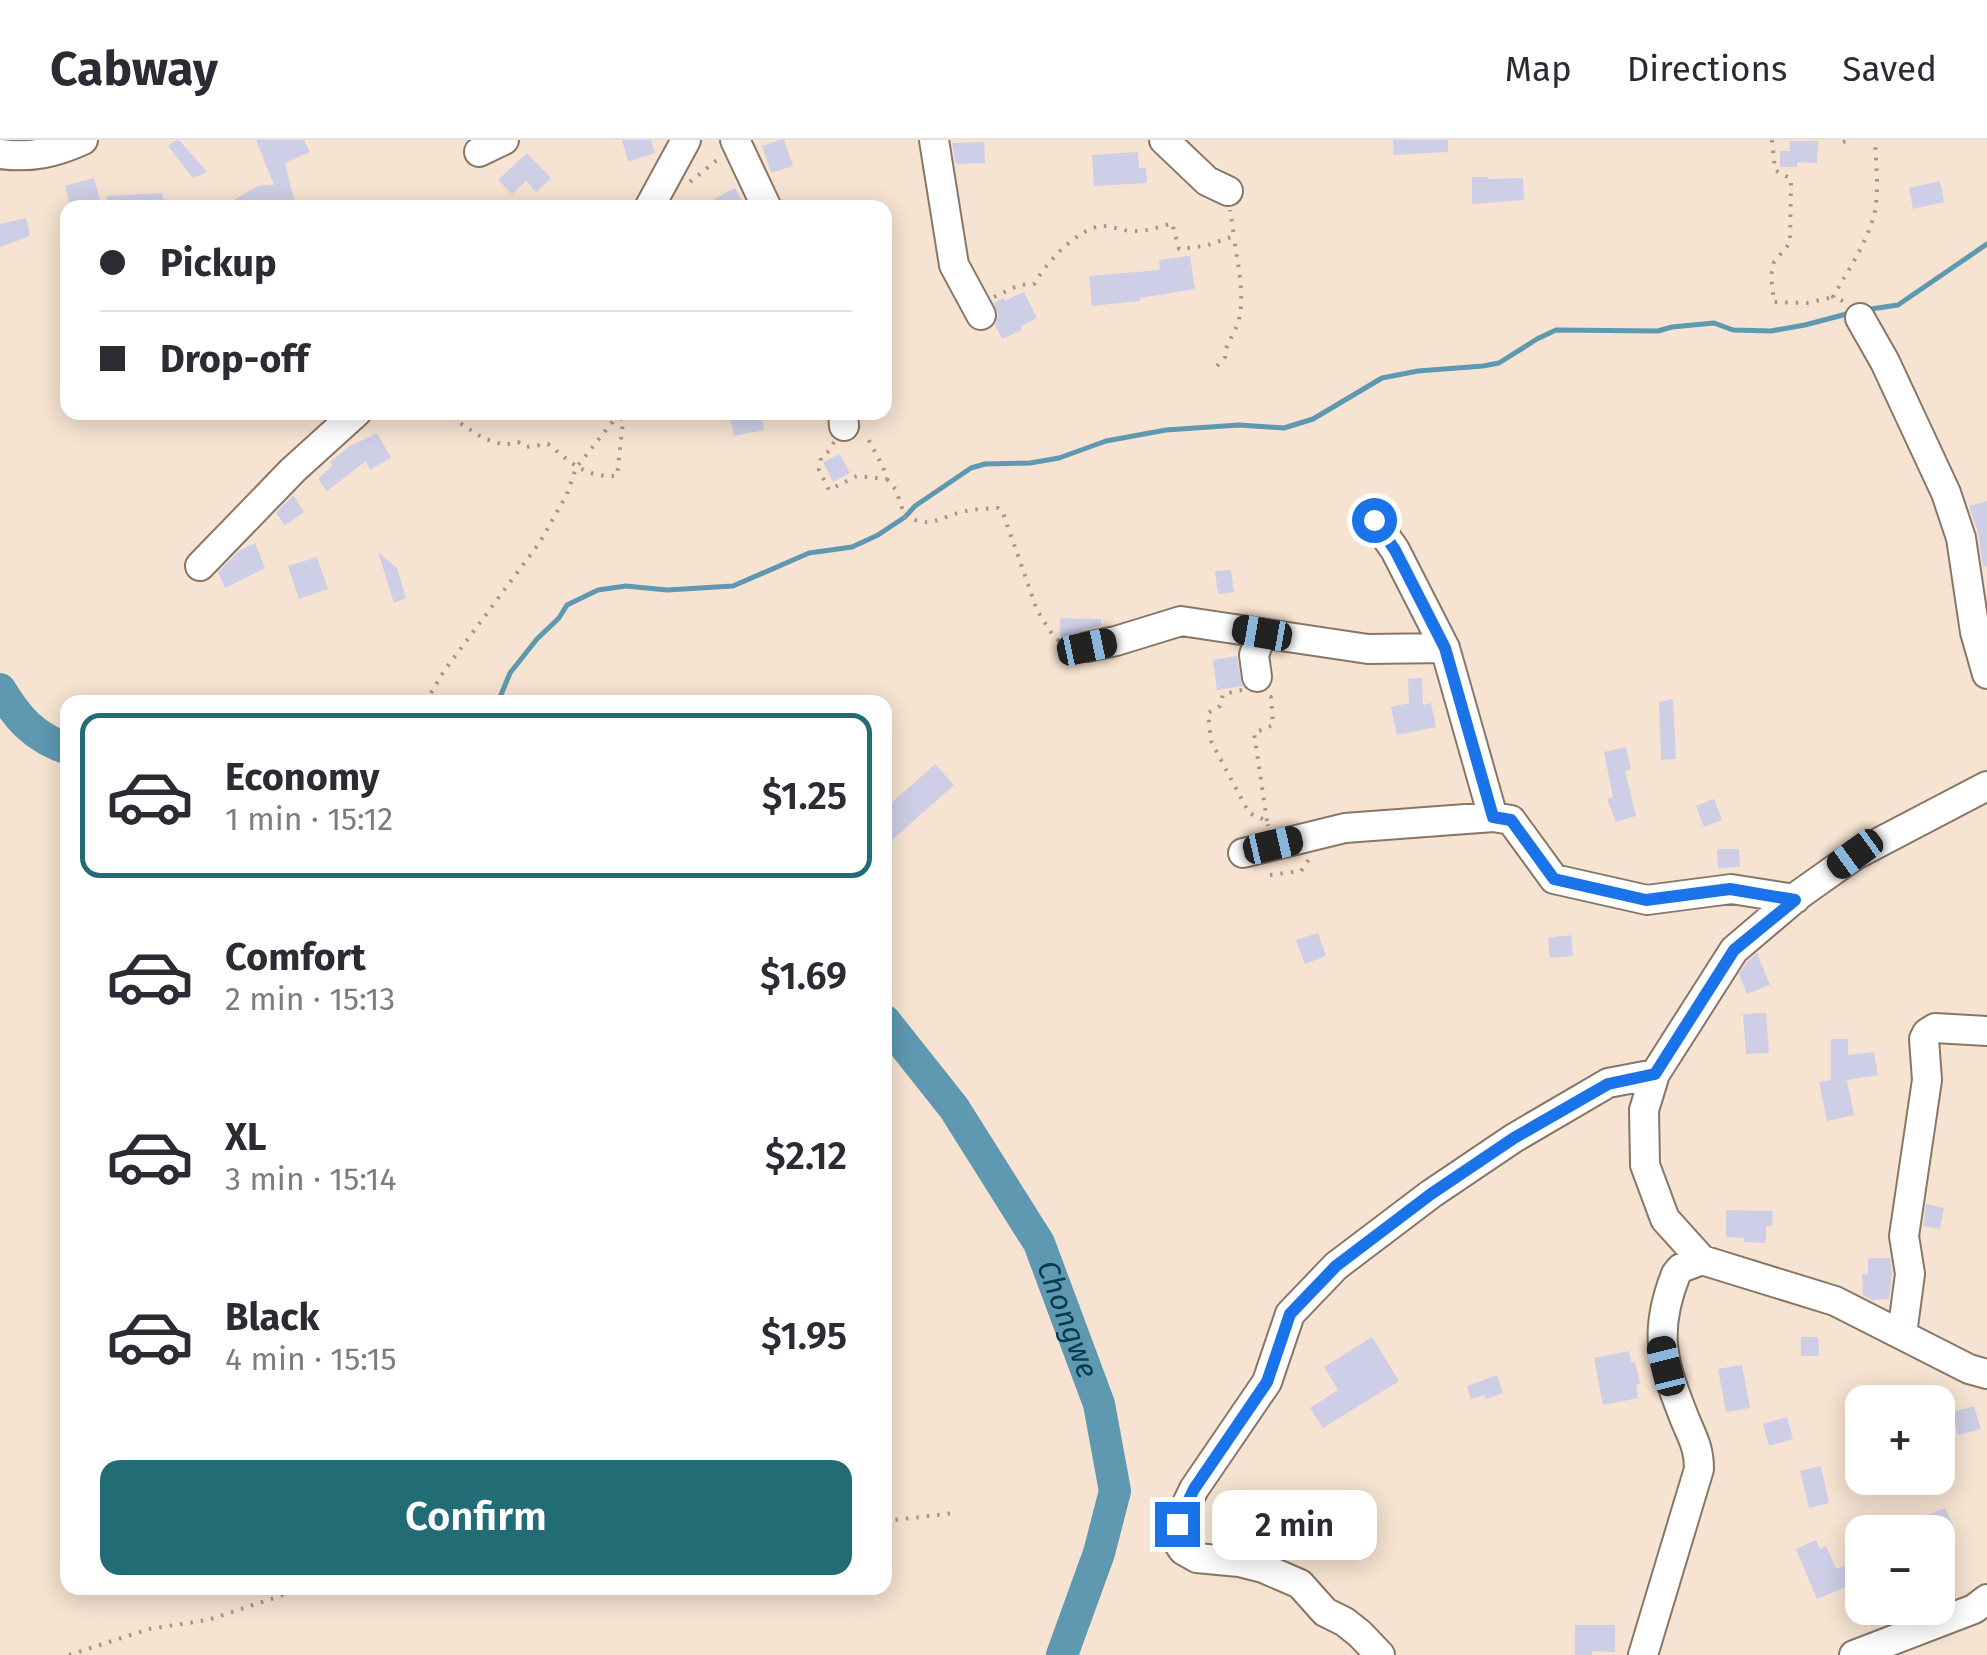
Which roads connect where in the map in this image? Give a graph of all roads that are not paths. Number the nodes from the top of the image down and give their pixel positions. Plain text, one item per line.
1 (83, 140) edge
2 (686, 140) edge
3 (934, 140) edge
4 (1164, 140) edge
5 (737, 145) edge
6 (0, 154) edge
7 (1228, 191) road end
8 (653, 200) edge
9 (763, 200) edge
10 (981, 316) road end
11 (1860, 318) road end
12 (346, 420) edge
13 (1374, 520) dead end
14 (200, 566) dead end
15 (1262, 633) junction
16 (1087, 647) road end
17 (1445, 648) junction
18 (1987, 674) edge
19 (1257, 676) dead end
20 (1987, 786) edge
21 (1493, 817) junction
22 (1243, 853) dead end
23 (1795, 900) junction
24 (1987, 1031) edge
25 (1655, 1074) junction
26 (1702, 1260) junction
27 (1902, 1334) junction
28 (1987, 1374) edge
29 (1987, 1600) edge
30 (1380, 1655) edge
31 (1643, 1655) edge
32 (1854, 1655) edge

1 - 6 street
2 - 8 street
3 - 10 street
4 - 7 street
5 - 9 street
11 - 18 street
12 - 14 street
13 - 17 street
15 - 16 street
15 - 17 street
15 - 19 street
17 - 21 street
20 - 23 street
21 - 22 street
21 - 23 street
23 - 25 street
24 - 27 street
25 - 26 street
25 - 30 street
26 - 27 street
26 - 31 street
27 - 28 street
29 - 32 street

